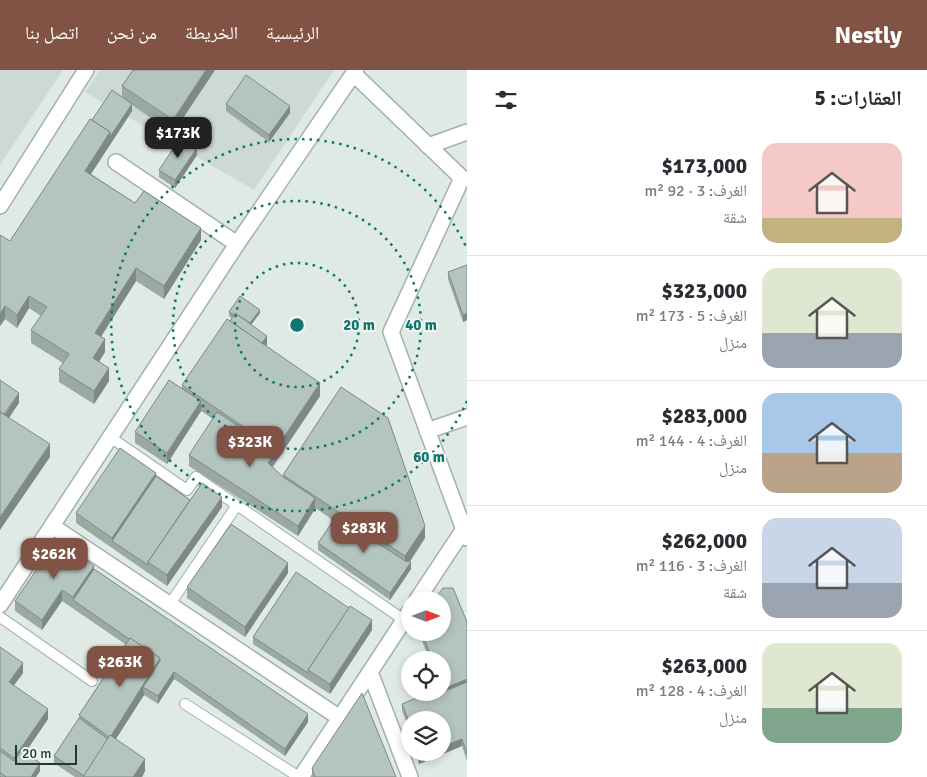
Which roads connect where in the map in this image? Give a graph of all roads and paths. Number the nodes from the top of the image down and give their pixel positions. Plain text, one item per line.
1 (86, 70) edge
2 (355, 72) edge
3 (467, 132) edge
4 (428, 146) junction
5 (116, 162) dead end
6 (0, 206) edge
7 (237, 244) junction
8 (467, 417) edge
9 (427, 431) junction
10 (110, 437) junction
11 (237, 505) junction
12 (52, 526) junction
13 (465, 534) edge
14 (424, 591) edge
15 (170, 604) junction
16 (0, 605) edge
17 (401, 612) edge
18 (0, 617) edge
19 (401, 625) edge
20 (370, 672) junction
21 (92, 681) dead end
22 (185, 704) dead end
23 (340, 718) junction
24 (300, 777) edge
25 (410, 777) edge

1 - 6 street
2 - 4 street
2 - 7 street
3 - 4 street
4 - 9 street
5 - 7 street
7 - 10 street
8 - 9 street
9 - 13 street
10 - 11 lane
10 - 12 street
11 - 15 lane
11 - 17 lane
12 - 15 street
12 - 16 street
13 - 14 street
15 - 23 street
18 - 21 lane
19 - 20 street
20 - 23 street
20 - 25 street
22 - 24 lane
23 - 24 street

